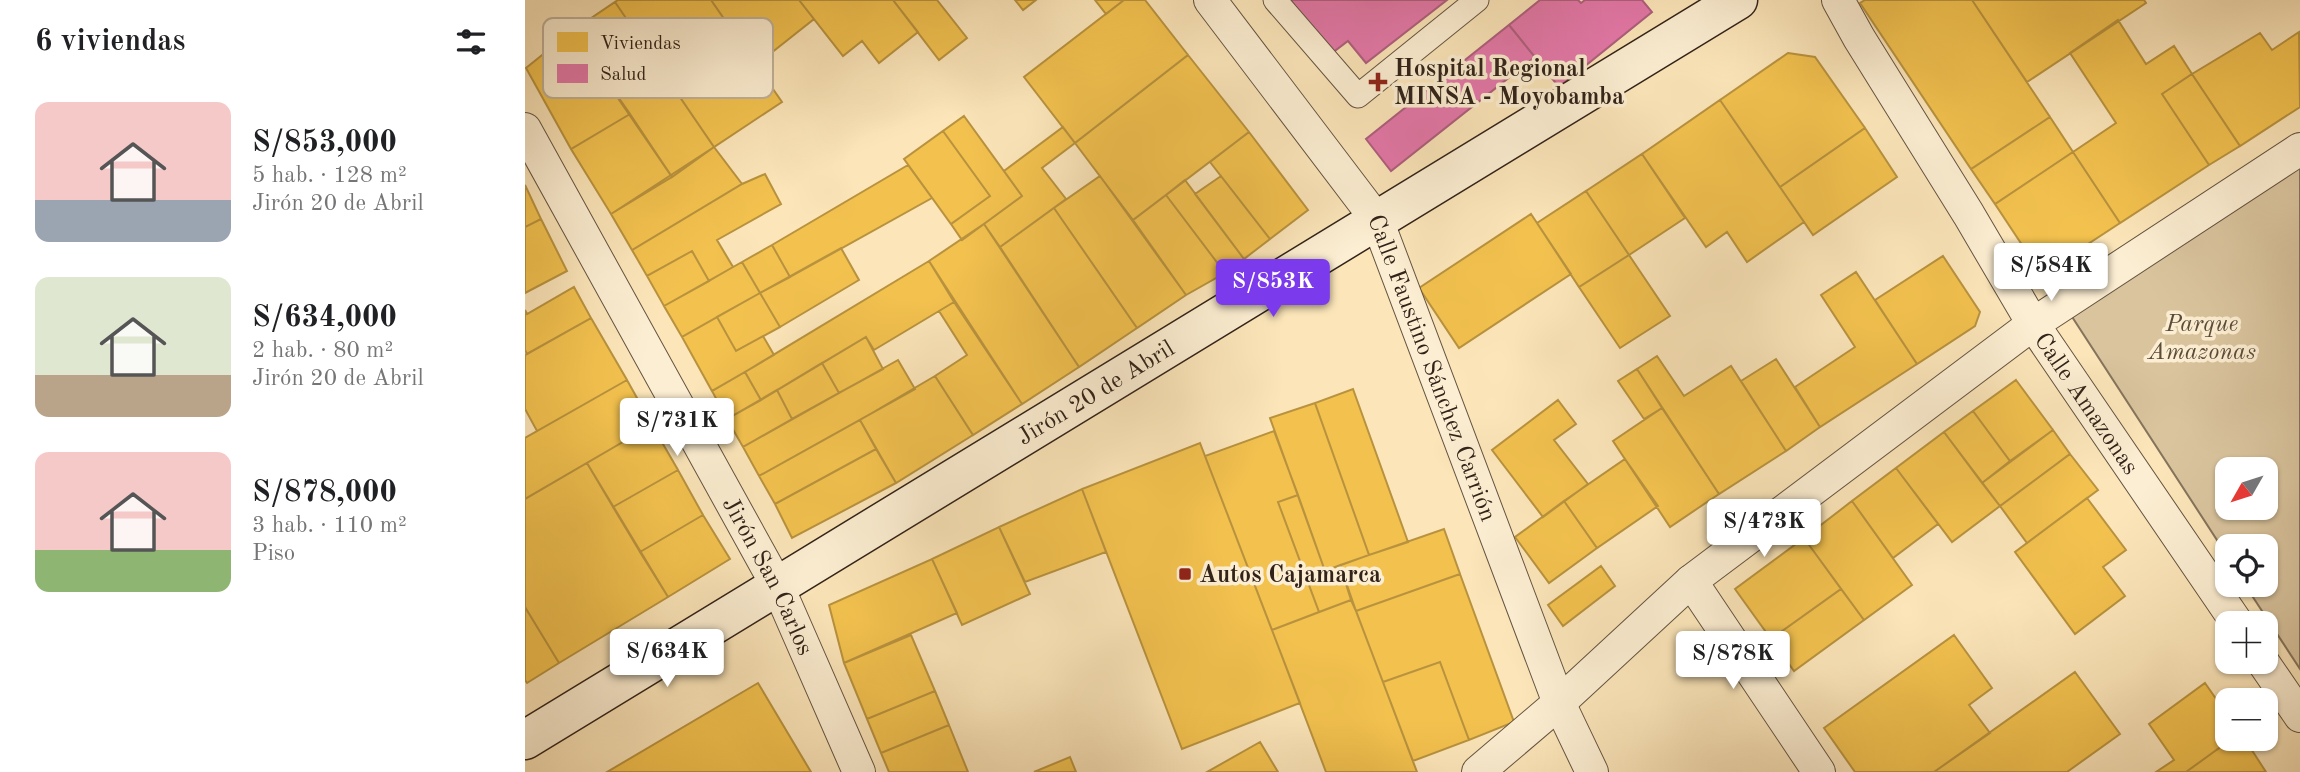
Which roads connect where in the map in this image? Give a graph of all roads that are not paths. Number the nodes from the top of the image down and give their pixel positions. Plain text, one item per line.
1 (1210, 0) edge
2 (1275, 0) edge
3 (1477, 0) edge
4 (1738, 0) edge
5 (1838, 0) edge
6 (525, 129) edge
7 (2300, 149) edge
8 (1377, 220) junction
9 (2033, 324) junction
10 (1691, 581) junction
11 (778, 587) junction
12 (2229, 611) edge
13 (2271, 674) edge
14 (1559, 703) junction
15 (2300, 716) edge
16 (525, 740) edge
17 (859, 772) edge
18 (1478, 772) edge
19 (1592, 772) edge
20 (1819, 772) edge

1 - 8 street, Calle Faustino Sánchez Carrión
2 - 3 street
4 - 8 main road, Jirón 20 de Abril
5 - 9 street, Calle Amazonas
6 - 11 street, Jirón San Carlos
7 - 9 street
8 - 11 main road, Jirón 20 de Abril
8 - 14 street, Calle Faustino Sánchez Carrión
9 - 10 street
9 - 12 street, Calle Amazonas
10 - 14 street
10 - 20 street
11 - 16 main road, Jirón 20 de Abril
11 - 17 street, Jirón San Carlos
13 - 15 street
14 - 18 street
14 - 19 street, Calle Faustino Sánchez Carrión

